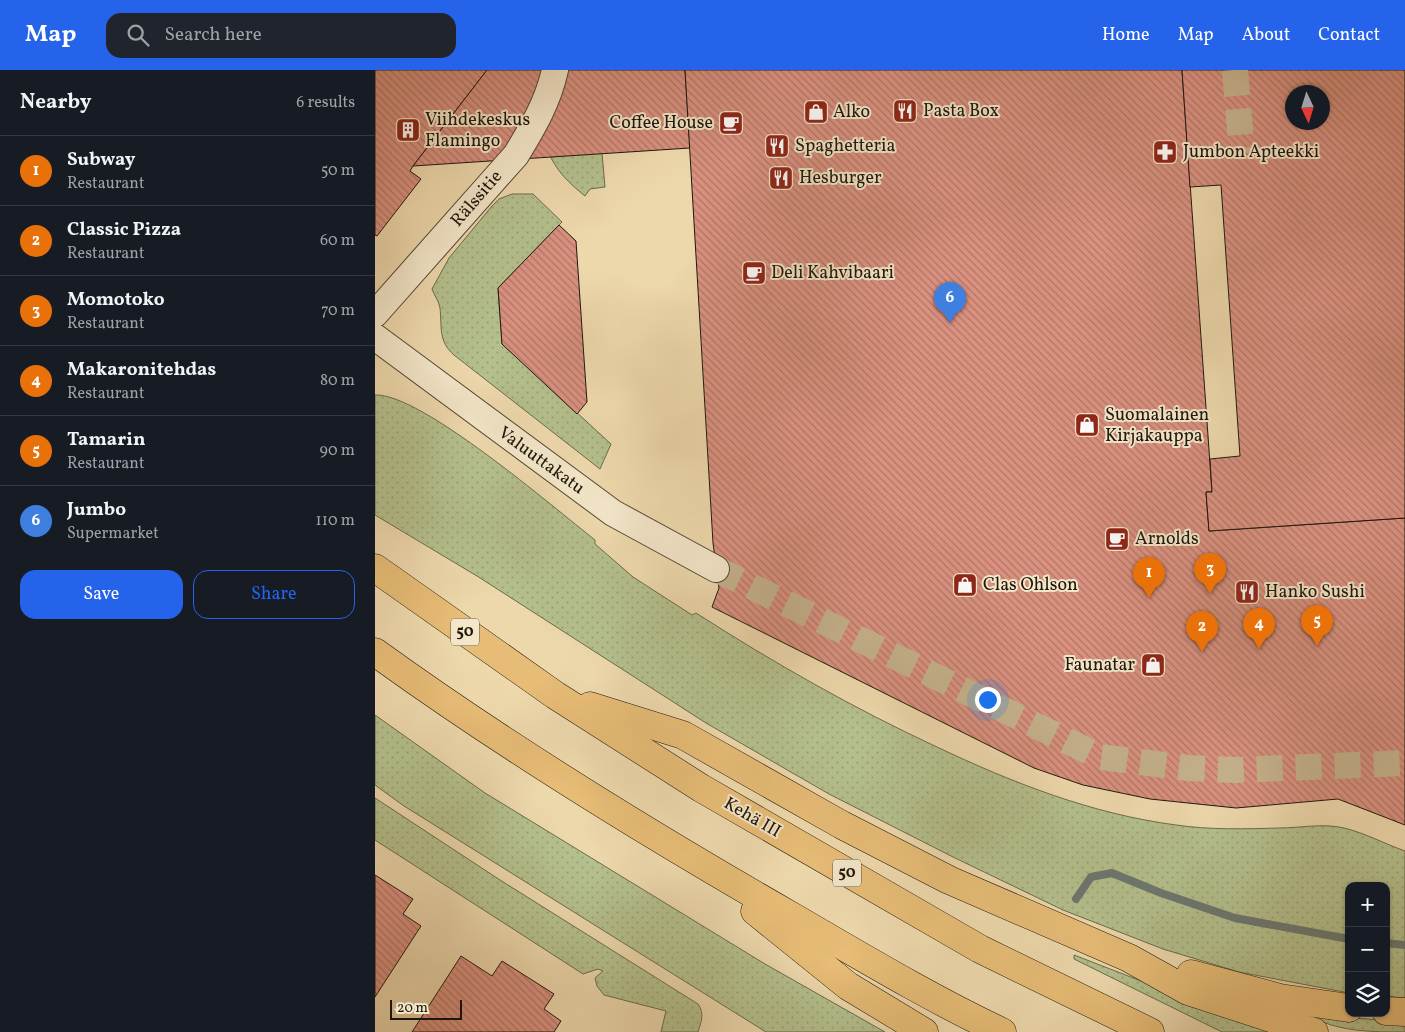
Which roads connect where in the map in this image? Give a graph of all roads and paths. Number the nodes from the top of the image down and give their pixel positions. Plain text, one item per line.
1 (555, 70) edge
2 (375, 314) edge
3 (375, 337) edge
4 (375, 568) edge
5 (716, 569) tunnel mouth
6 (375, 652) edge
7 (555, 694) junction
8 (692, 860) junction
9 (1129, 958) junction
10 (1345, 1007) edge
11 (1390, 1010) edge
12 (1405, 1012) edge
13 (924, 1032) edge
14 (1002, 1032) edge
15 (1150, 1032) edge
16 (1314, 1032) edge

1 - 2 street, Rälssitie
3 - 5 street, Valuuttakatu
4 - 7 highway, Kehä III / 50
6 - 8 highway
7 - 9 highway
7 - 15 highway, Kehä III / 50
8 - 13 highway
8 - 14 highway
9 - 10 highway
9 - 16 highway
11 - 12 highway

